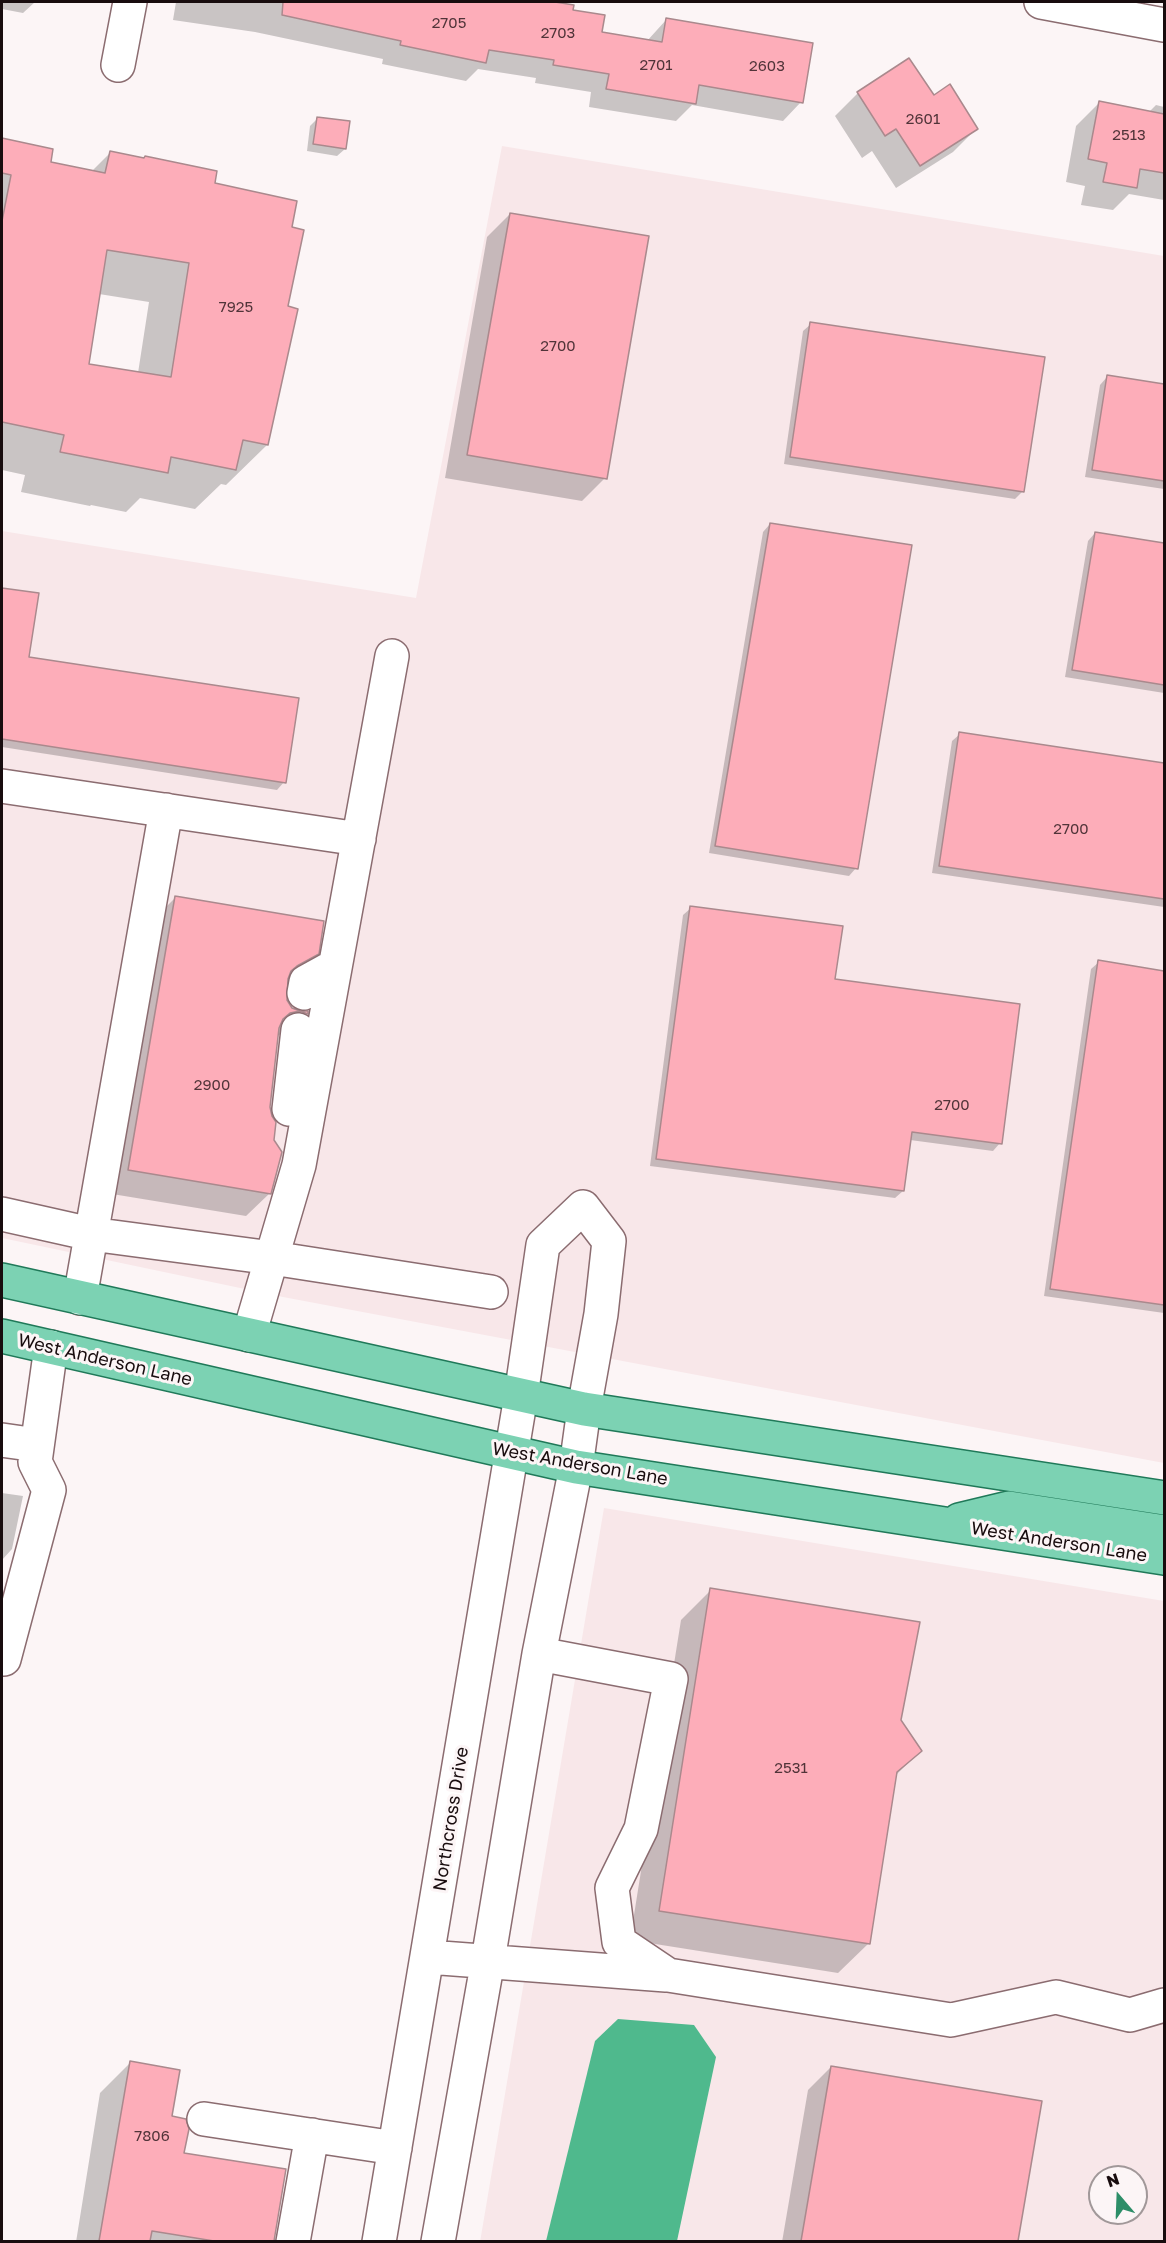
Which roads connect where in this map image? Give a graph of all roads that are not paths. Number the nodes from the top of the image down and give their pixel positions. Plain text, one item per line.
1 (130, 2) edge
2 (1046, 2) edge
3 (1164, 25) edge
4 (118, 64) dead end
5 (392, 656) dead end
6 (2, 786) edge
7 (166, 810) junction
8 (359, 839) junction
9 (335, 966) junction
10 (304, 993) dead end
11 (298, 1030) dead end
12 (302, 1151) junction
13 (2, 1214) edge
14 (91, 1234) junction
15 (272, 1258) junction
16 (2, 1280) edge
17 (491, 1292) dead end
18 (80, 1298) junction
19 (249, 1335) junction
20 (2, 1336) edge
21 (51, 1347) junction
22 (521, 1396) junction
23 (584, 1409) junction
24 (2, 1440) edge
25 (38, 1445) junction
26 (511, 1453) junction
27 (576, 1467) junction
28 (1164, 1498) edge
29 (945, 1524) junction
30 (1164, 1532) edge
31 (1164, 1558) edge
32 (539, 1654) junction
33 (2, 1659) edge
34 (428, 1957) junction
35 (488, 1960) junction
36 (668, 1975) junction
37 (1164, 2005) edge
38 (204, 2119) dead end
39 (312, 2135) junction
40 (395, 2148) junction
41 (293, 2241) edge
42 (379, 2241) edge
43 (438, 2241) edge

1 - 4 street
2 - 3 street
5 - 8 street
6 - 7 street
7 - 8 street
7 - 14 street
8 - 9 street
9 - 10 street
9 - 12 street
11 - 12 street
12 - 15 street
13 - 14 street
14 - 15 street
14 - 18 street
15 - 17 street
15 - 19 street
16 - 18 main road
18 - 19 main road
19 - 22 main road
20 - 21 main road, West Anderson Lane
21 - 25 street
21 - 26 main road, West Anderson Lane
22 - 23 main road
22 - 23 street, Northcross Drive
22 - 26 street, Northcross Drive
23 - 27 street
23 - 28 main road
24 - 25 street
25 - 33 street
26 - 27 main road, West Anderson Lane
26 - 34 street, Northcross Drive
27 - 29 main road, West Anderson Lane
27 - 32 street
29 - 30 main road
29 - 31 main road, West Anderson Lane
32 - 35 street
32 - 36 street
34 - 35 street
34 - 40 street, Northcross Drive
35 - 36 street
35 - 43 street
36 - 37 street
38 - 39 street
39 - 40 street
39 - 41 street
40 - 42 street, Northcross Drive

